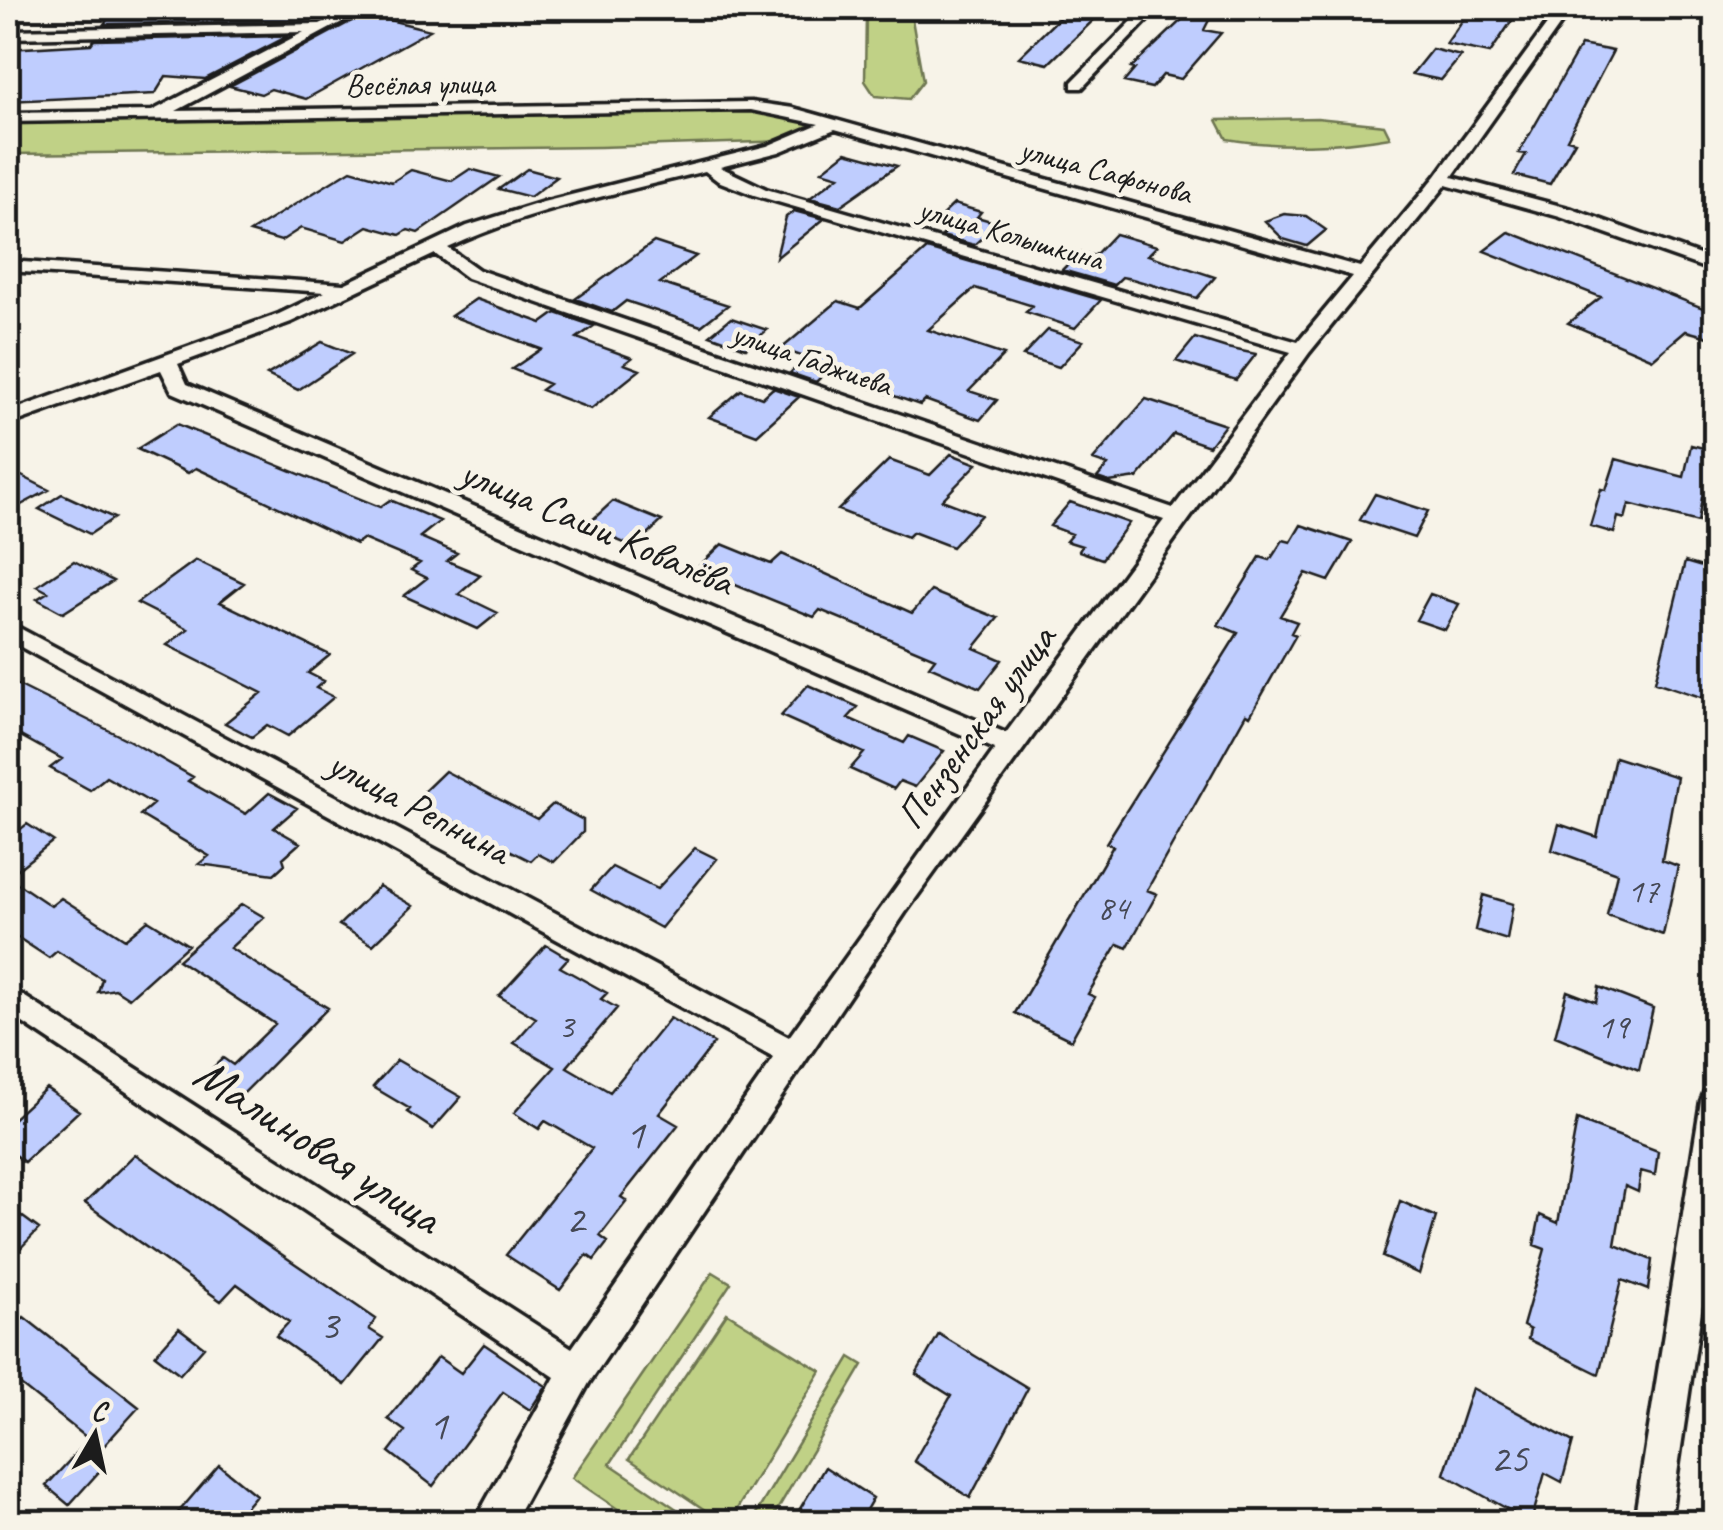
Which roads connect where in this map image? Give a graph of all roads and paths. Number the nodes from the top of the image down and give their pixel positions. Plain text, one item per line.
1 (361, 8) edge
2 (1152, 8) edge
3 (1566, 8) edge
4 (322, 28) junction
5 (8, 34) edge
6 (1077, 85) dead end
7 (153, 116) junction
8 (8, 118) edge
9 (832, 125) junction
10 (708, 166) junction
11 (1442, 179) junction
12 (434, 246) junction
13 (8, 266) edge
14 (1716, 267) edge
15 (1364, 274) junction
16 (345, 289) junction
17 (1302, 349) junction
18 (167, 361) junction
19 (8, 419) edge
20 (1176, 517) junction
21 (8, 630) edge
22 (1012, 746) junction
23 (8, 998) edge
24 (792, 1053) junction
25 (1716, 1101) edge
26 (578, 1371) junction
27 (492, 1522) edge
28 (1652, 1522) edge

1 - 4 street
2 - 6 street
3 - 11 street, Пензенская улица
4 - 5 street
4 - 7 street
7 - 8 street, Весёлая улица
7 - 9 street, Весёлая улица
9 - 10 street
9 - 15 street, улица Сафонова
10 - 12 street
10 - 17 street, улица Колышкина
11 - 14 street
11 - 15 street, Пензенская улица
12 - 16 street
12 - 20 street, улица Гаджиева
13 - 16 street
15 - 17 street, Пензенская улица
16 - 18 street
17 - 20 street, Пензенская улица
18 - 19 street
18 - 22 street, улица Саши Ковалёва
20 - 22 street, Пензенская улица
21 - 24 street, улица Репнина
22 - 24 street, Пензенская улица
23 - 26 street, Малиновая улица
24 - 26 street, Пензенская улица
25 - 28 street
26 - 27 street, Пензенская улица

